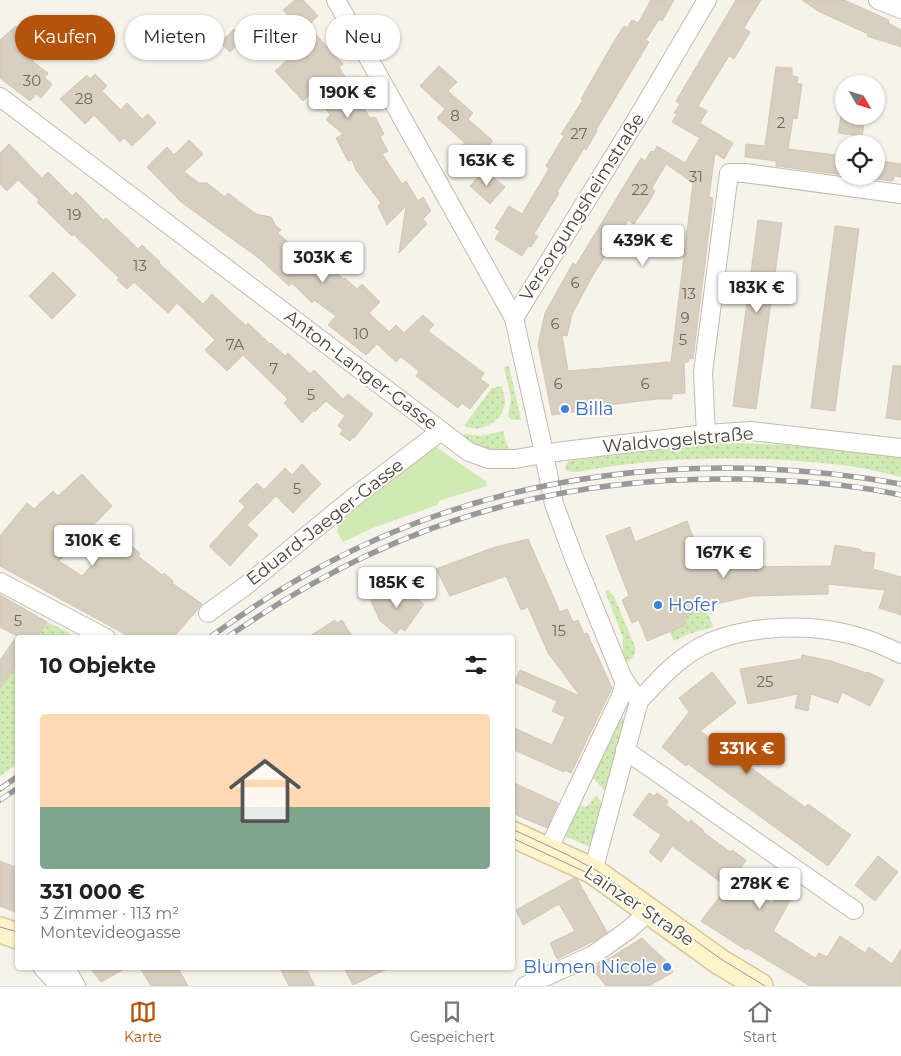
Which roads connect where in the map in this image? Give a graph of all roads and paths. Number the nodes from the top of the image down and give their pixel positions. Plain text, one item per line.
1 (336, 0) edge
2 (707, 0) edge
3 (878, 0) edge
4 (901, 9) edge
5 (0, 97) edge
6 (901, 194) edge
7 (514, 318) junction
8 (441, 431) junction
9 (706, 434) junction
10 (901, 448) edge
11 (544, 454) junction
12 (0, 582) edge
13 (208, 613) dead end
14 (100, 635) edge
15 (901, 654) edge
16 (625, 682) junction
17 (616, 707) junction
18 (637, 709) junction
19 (625, 750) junction
20 (515, 835) edge
21 (548, 850) junction
22 (593, 872) junction
23 (854, 910) dead end
24 (650, 911) junction
25 (44, 970) edge
26 (67, 970) edge
27 (60, 986) edge
28 (76, 986) edge
29 (525, 986) edge
30 (760, 986) edge

1 - 7 street
2 - 7 street, Versorgungsheimstraße
3 - 4 street
5 - 8 street, Anton-Langer-Gasse
6 - 9 street
7 - 11 street, Versorgungsheimstraße
8 - 11 street, Anton-Langer-Gasse
8 - 13 street, Eduard-Jaeger-Gasse
9 - 10 street, Waldvogelstraße
9 - 11 street, Waldvogelstraße
11 - 16 street, Versorgungsheimstraße
12 - 14 street
15 - 18 street
16 - 17 street
16 - 18 street, Versorgungsheimstraße
17 - 18 street
17 - 21 street
18 - 19 street
19 - 22 street
19 - 23 street
20 - 21 main road, Lainzer Straße
21 - 22 main road, Lainzer Straße
22 - 24 main road, Lainzer Straße
24 - 29 street
24 - 30 main road, Lainzer Straße
25 - 27 street
26 - 28 street

